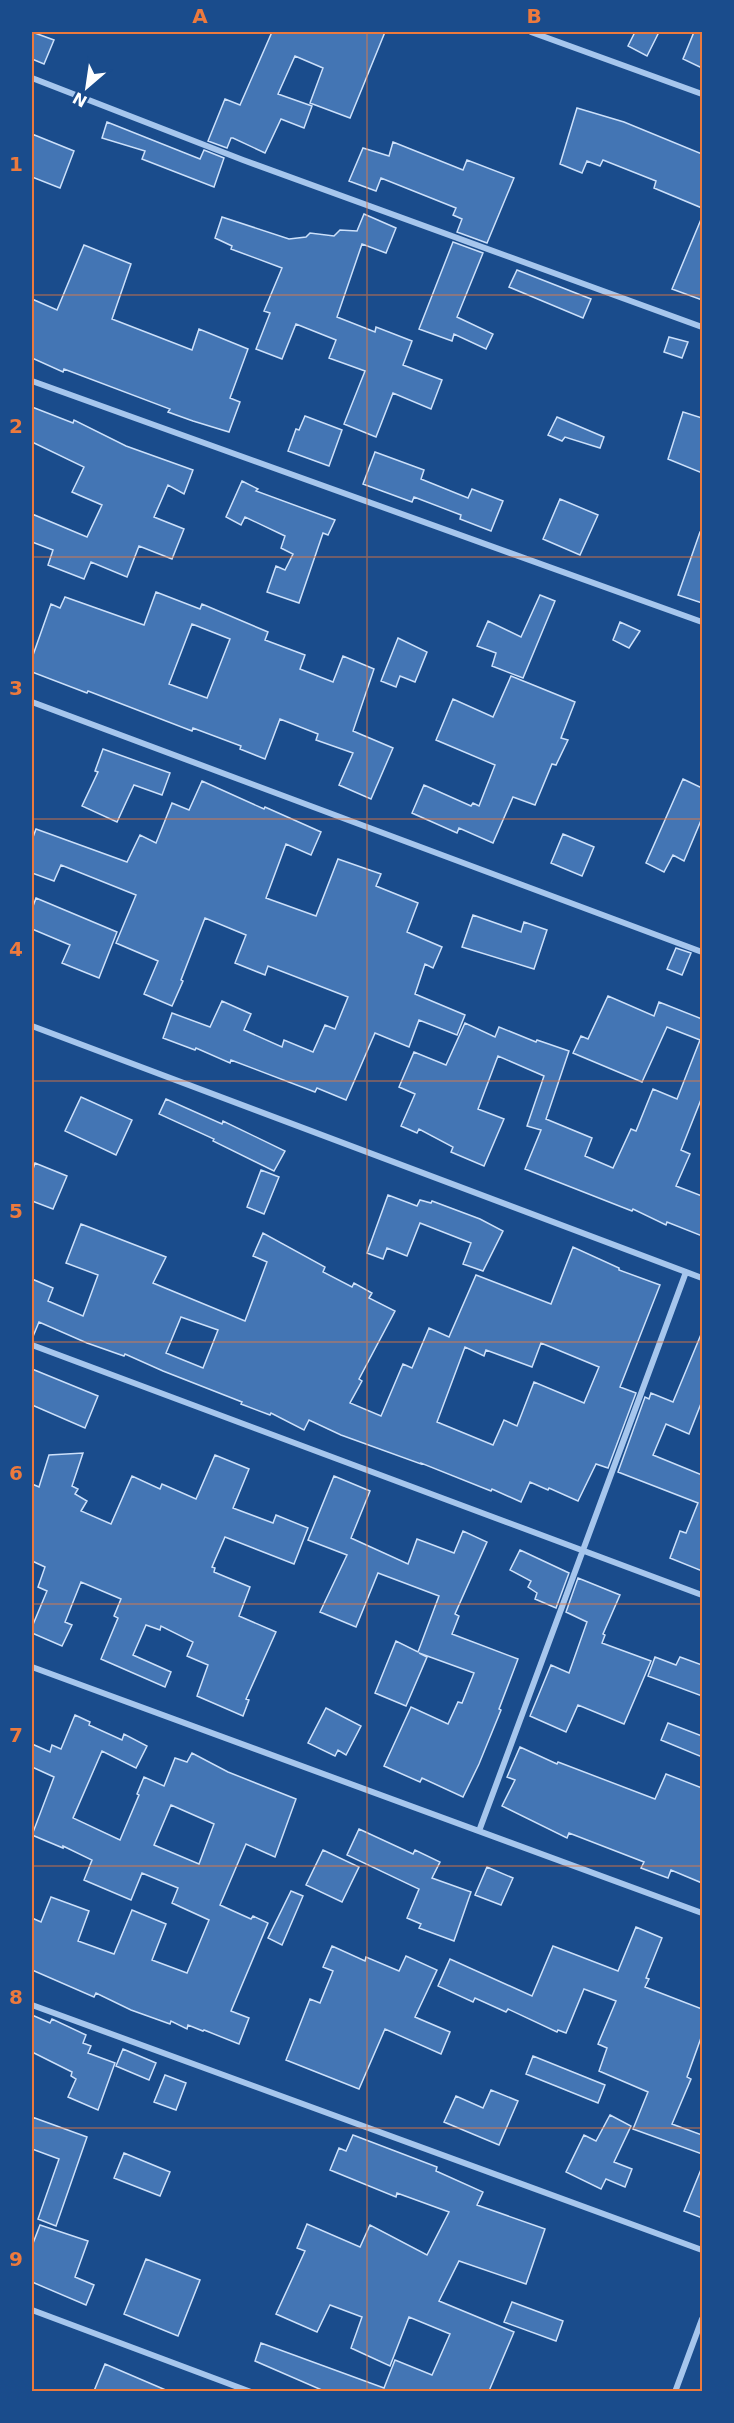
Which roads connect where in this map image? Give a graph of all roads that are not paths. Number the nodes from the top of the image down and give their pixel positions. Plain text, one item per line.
1 (531, 32) edge
2 (32, 78) edge
3 (702, 94) edge
4 (702, 327) edge
5 (32, 381) edge
6 (702, 621) edge
7 (32, 702) edge
8 (702, 952) edge
9 (32, 1026) edge
10 (686, 1272) junction
11 (702, 1278) edge
12 (32, 1346) edge
13 (583, 1551) junction
14 (702, 1595) edge
15 (32, 1667) edge
16 (479, 1831) junction
17 (702, 1914) edge
18 (32, 2005) edge
19 (702, 2250) edge
20 (32, 2310) edge
21 (702, 2319) edge
22 (252, 2391) edge
23 (675, 2391) edge

1 - 3 street
2 - 4 street
5 - 6 street
7 - 8 street
9 - 10 street
10 - 11 street
10 - 13 street
12 - 13 street
13 - 14 street
13 - 16 street
15 - 16 street
16 - 17 street
18 - 19 street
20 - 22 street
21 - 23 street

